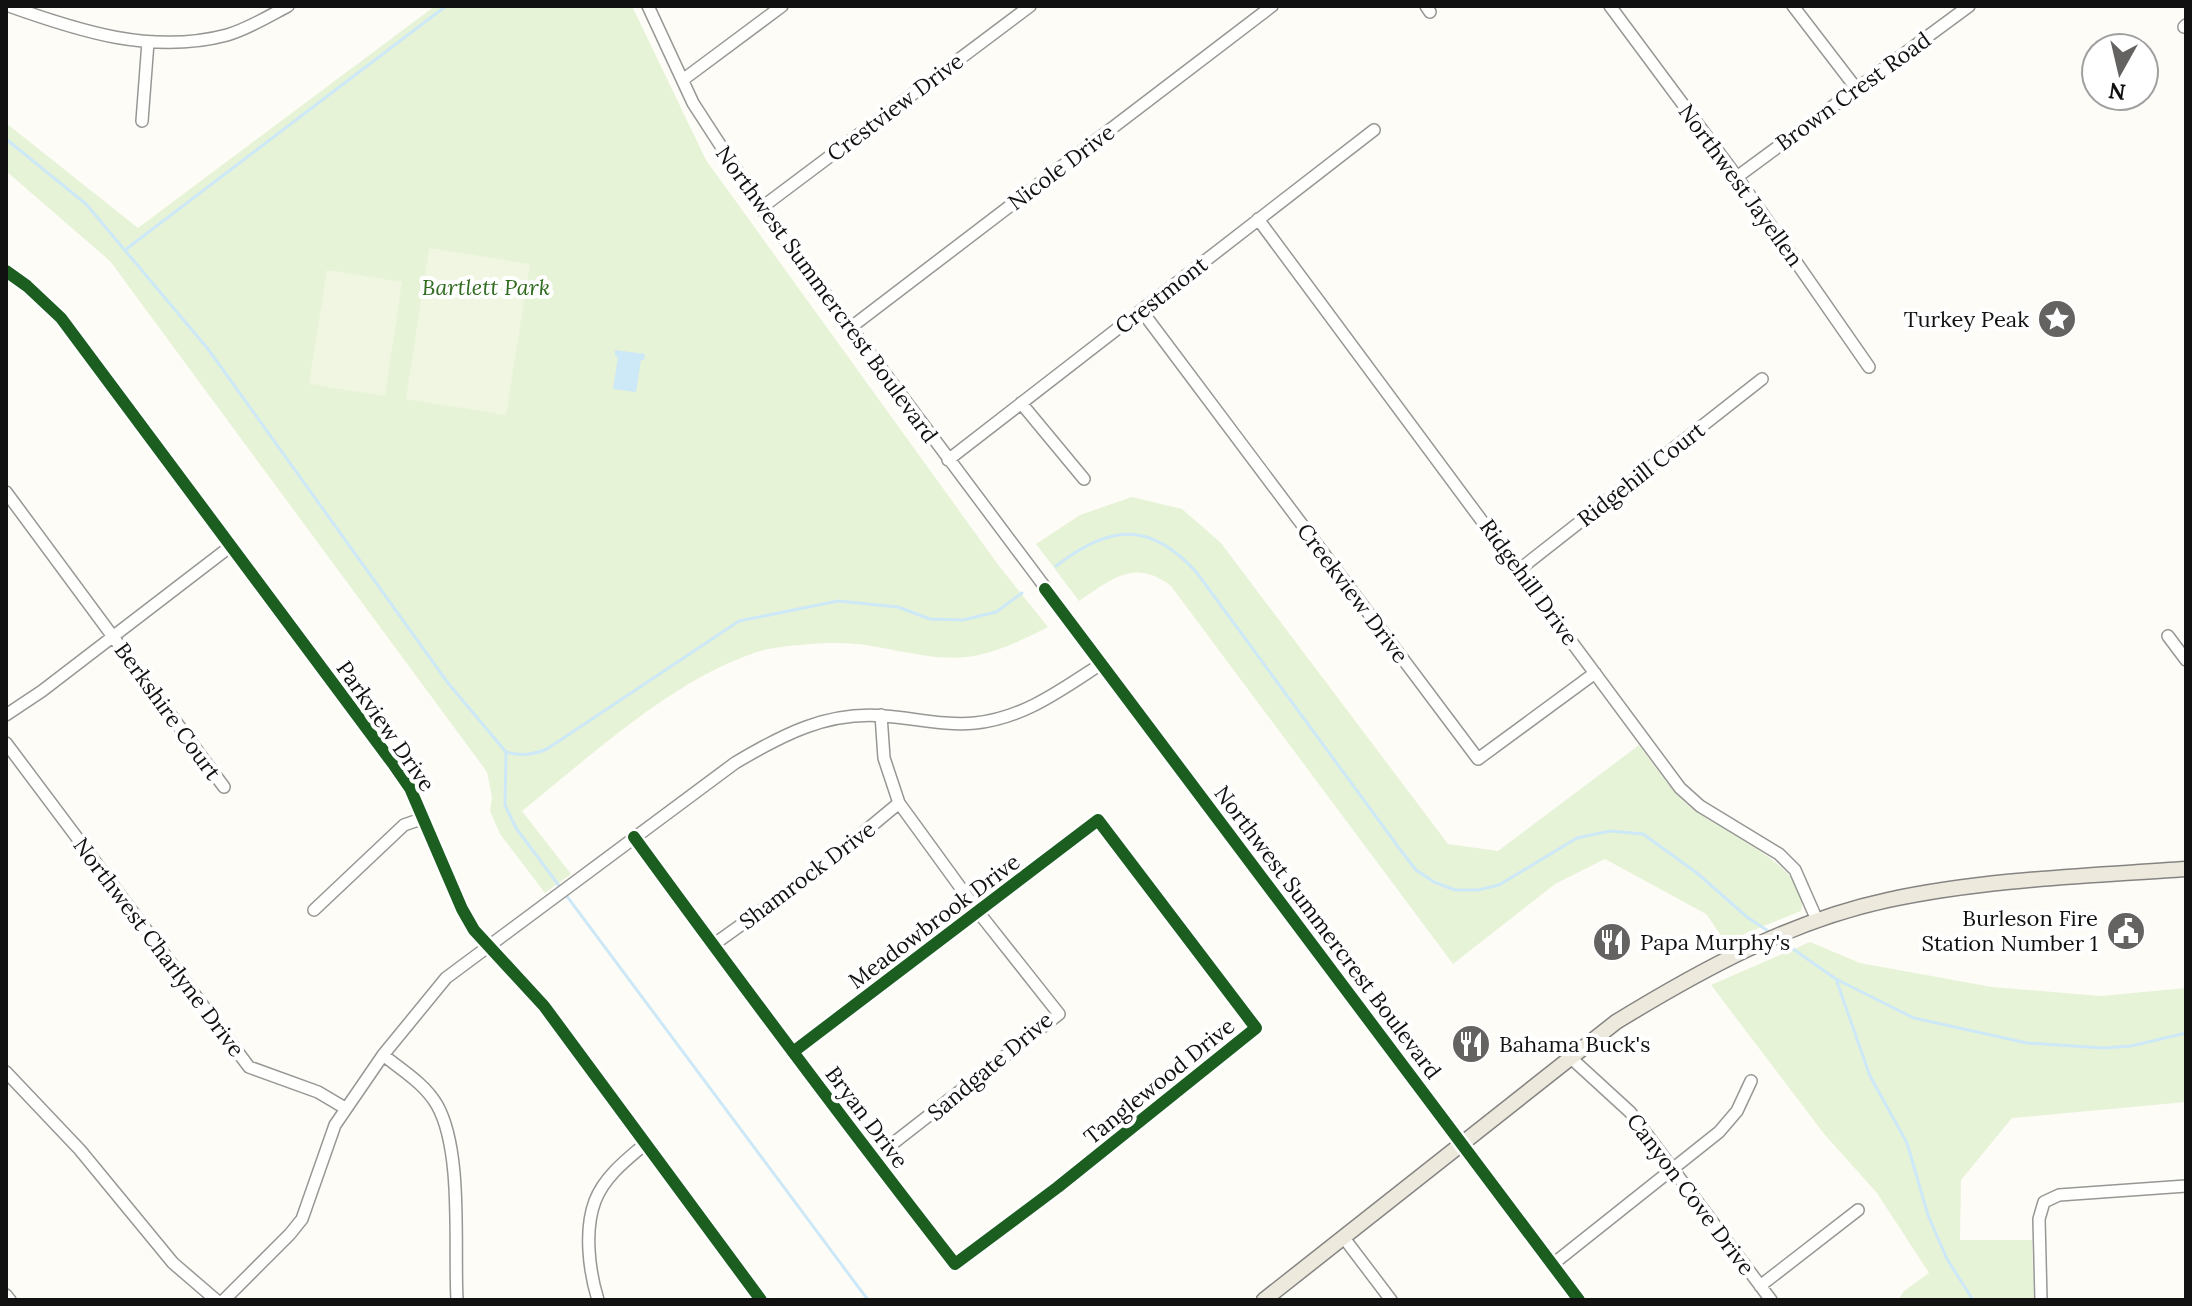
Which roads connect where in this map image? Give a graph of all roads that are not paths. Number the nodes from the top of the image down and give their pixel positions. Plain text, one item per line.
1 (9, 6) edge
2 (288, 6) edge
3 (648, 6) edge
4 (782, 6) edge
5 (1030, 6) edge
6 (1272, 6) edge
7 (1610, 6) edge
8 (1793, 6) edge
9 (1969, 6) edge
10 (148, 42) junction
11 (684, 79) junction
12 (1856, 88) junction
13 (142, 121) dead end
14 (1374, 130) dead end
15 (1737, 177) junction
16 (761, 208) junction
17 (1258, 219) junction
18 (6, 271) edge
19 (1141, 310) junction
20 (850, 328) junction
21 (1869, 367) dead end
22 (1762, 379) dead end
23 (1021, 403) junction
24 (948, 460) junction
25 (1084, 479) dead end
26 (6, 492) edge
27 (231, 546) junction
28 (1520, 569) junction
29 (112, 635) junction
30 (2168, 636) dead end
31 (2186, 660) edge
32 (1101, 664) junction
33 (1595, 673) junction
34 (6, 715) edge
35 (881, 715) junction
36 (6, 743) edge
37 (224, 787) dead end
38 (899, 803) junction
39 (424, 818) junction
40 (1098, 820) joint
41 (634, 837) junction
42 (2186, 869) edge
43 (314, 910) dead end
44 (979, 913) junction
45 (1817, 920) junction
46 (489, 945) junction
47 (713, 945) junction
48 (793, 1052) junction
49 (383, 1055) junction
50 (1571, 1058) junction
51 (6, 1072) edge
52 (1751, 1081) dead end
53 (345, 1108) junction
54 (645, 1144) junction
55 (1464, 1144) junction
56 (873, 1159) junction
57 (1672, 1169) junction
58 (2186, 1186) edge
59 (1858, 1210) dead end
60 (1344, 1238) junction
61 (955, 1264) joint
62 (1553, 1264) junction
63 (1760, 1286) junction
64 (6, 1295) edge
65 (10, 1300) edge
66 (216, 1300) edge
67 (224, 1300) edge
68 (457, 1300) edge
69 (598, 1300) edge
70 (761, 1300) edge
71 (1264, 1300) edge
72 (1391, 1300) edge
73 (1579, 1300) edge
74 (1771, 1300) edge
75 (2041, 1300) edge

1 - 10 street
2 - 10 street
3 - 11 street, Northwest Summercrest Boulevard
4 - 11 street
5 - 16 street, Crestview Drive
6 - 20 street, Nicole Drive
7 - 15 street, Northwest Jayellen
8 - 12 street
9 - 12 street, Brown Crest Road
10 - 13 street
11 - 16 street, Northwest Summercrest Boulevard
12 - 15 street, Brown Crest Road
14 - 17 street, Crestmont
15 - 21 street, Northwest Jayellen
16 - 20 street, Northwest Summercrest Boulevard
17 - 19 street, Crestmont
17 - 28 street, Ridgehill Drive
18 - 27 street, Parkview Drive
19 - 23 street, Crestmont
19 - 33 street, Creekview Drive
20 - 24 street, Northwest Summercrest Boulevard
22 - 28 street, Ridgehill Court
23 - 24 street, Crestmont
23 - 25 street
24 - 32 street, Northwest Summercrest Boulevard
26 - 29 street, Berkshire Court
27 - 29 street
27 - 39 street, Parkview Drive
28 - 33 street, Ridgehill Drive
29 - 34 street
29 - 37 street, Berkshire Court
30 - 31 street
32 - 35 street
32 - 55 street, Northwest Summercrest Boulevard
33 - 45 street, Ridgehill Drive
35 - 38 street, Sandgate Drive
35 - 41 street
36 - 53 street, Northwest Charlyne Drive
38 - 44 street, Sandgate Drive
38 - 47 street, Shamrock Drive
39 - 43 street
39 - 46 street, Parkview Drive
40 - 44 street, Meadowbrook Drive
40 - 61 street, Tanglewood Drive
41 - 46 street
41 - 47 street, Bryan Drive
42 - 45 main road
44 - 48 street, Meadowbrook Drive
44 - 56 street, Sandgate Drive
45 - 50 main road
46 - 49 street
46 - 54 street, Parkview Drive
47 - 48 street, Bryan Drive
48 - 56 street, Bryan Drive
49 - 53 street
49 - 68 street
50 - 55 main road
50 - 57 street, Canyon Cove Drive
51 - 66 street
52 - 57 street
53 - 67 street
54 - 69 street
54 - 70 street, Parkview Drive
55 - 60 main road
55 - 62 street, Northwest Summercrest Boulevard
56 - 61 street, Bryan Drive
57 - 62 street
57 - 63 street, Canyon Cove Drive
58 - 75 street
59 - 63 street
60 - 71 main road
60 - 72 street
62 - 73 street, Northwest Summercrest Boulevard
63 - 74 street, Canyon Cove Drive
64 - 65 street

